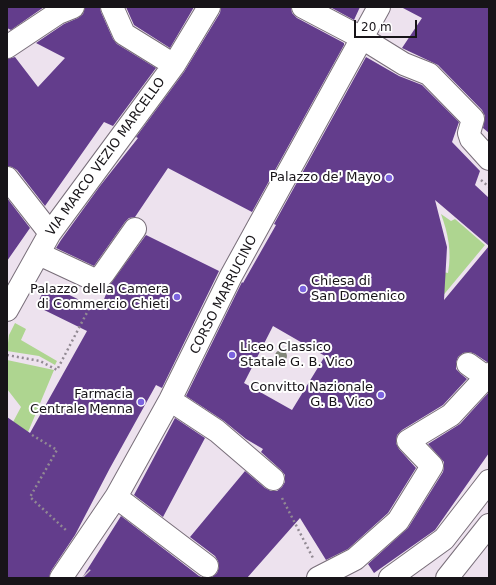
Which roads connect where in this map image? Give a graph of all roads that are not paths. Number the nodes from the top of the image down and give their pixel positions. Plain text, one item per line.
1 (73, 7) edge
2 (112, 7) edge
3 (209, 7) edge
4 (303, 7) edge
5 (379, 7) edge
6 (362, 38) junction
7 (7, 47) edge
8 (174, 65) junction
9 (489, 159) edge
10 (7, 178) edge
11 (135, 229) dead end
12 (50, 233) junction
13 (39, 254) junction
14 (7, 310) edge
15 (468, 364) dead end
16 (488, 376) edge
17 (170, 400) junction
18 (273, 479) road end
19 (489, 481) edge
20 (116, 497) junction
21 (489, 525) edge
22 (207, 566) dead end
23 (71, 573) edge
24 (320, 577) edge
25 (390, 578) edge
26 (447, 578) edge

1 - 7 street
2 - 8 street
3 - 8 street, VIA MARCO VEZIO MARCELLO
4 - 6 street
5 - 6 street, CORSO MARRUCINO
6 - 9 street
6 - 17 street, CORSO MARRUCINO
8 - 12 street, VIA MARCO VEZIO MARCELLO
10 - 12 street
11 - 13 street
12 - 13 street, VIA MARCO VEZIO MARCELLO
13 - 14 street, VIA MARCO VEZIO MARCELLO
15 - 16 street
16 - 24 street
17 - 18 street
17 - 20 street, CORSO MARRUCINO
19 - 25 street
20 - 22 street
20 - 23 street, CORSO MARRUCINO
21 - 26 street

